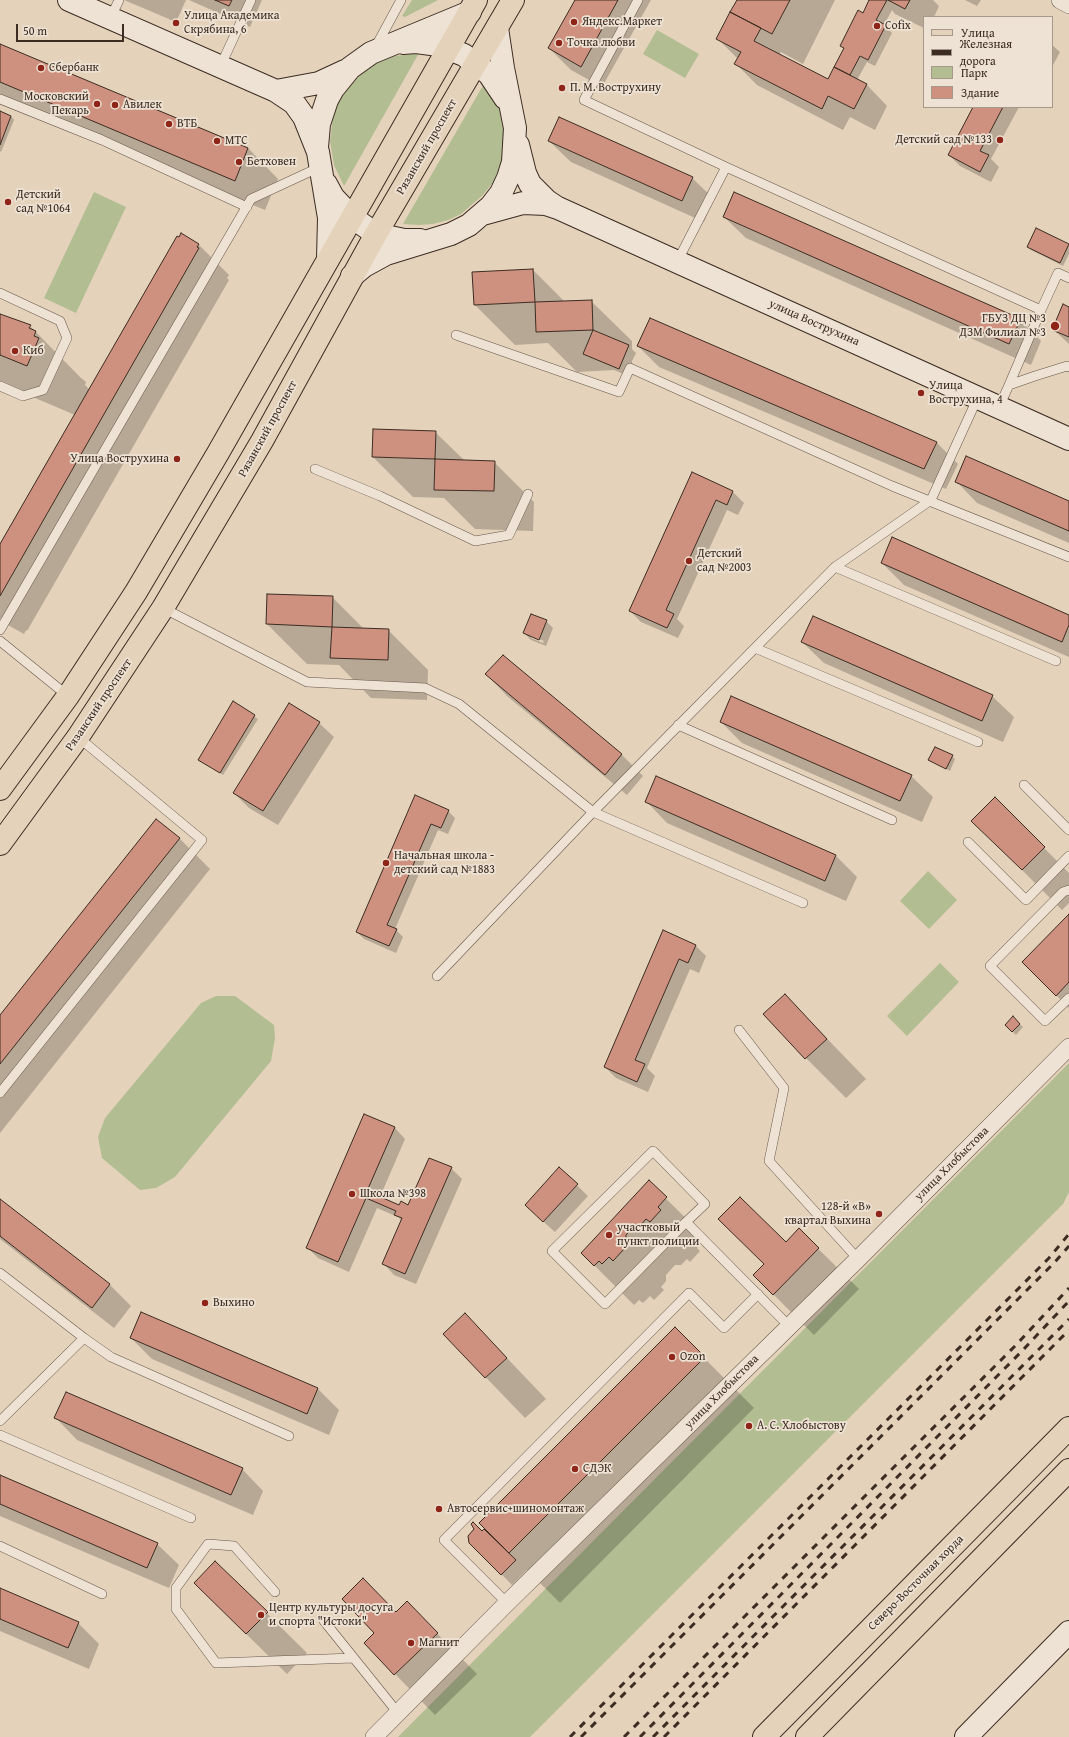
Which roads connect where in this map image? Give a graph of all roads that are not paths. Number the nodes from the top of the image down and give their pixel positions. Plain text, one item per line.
1 (69, 0) edge
2 (251, 0) edge
3 (401, 0) edge
4 (512, 0) edge
5 (638, 0) edge
6 (1060, 0) edge
7 (1069, 5) edge
8 (473, 6) edge
9 (114, 9) edge
10 (497, 28) junction
11 (392, 44) junction
12 (448, 48) junction
13 (371, 53) junction
14 (476, 63) junction
15 (220, 67) junction
16 (350, 68) junction
17 (276, 91) junction
18 (0, 99) edge
19 (514, 121) junction
20 (320, 166) junction
21 (726, 167) junction
22 (247, 207) junction
23 (558, 208) junction
24 (483, 214) junction
25 (353, 218) junction
26 (376, 234) junction
27 (435, 239) junction
28 (328, 260) junction
29 (677, 262) junction
30 (352, 276) junction
31 (1069, 278) edge
32 (0, 294) edge
33 (1041, 310) junction
34 (456, 335) dead end
35 (1069, 367) edge
36 (1009, 384) junction
37 (0, 386) edge
38 (978, 397) junction
39 (999, 407) junction
40 (1069, 439) edge
41 (315, 469) dead end
42 (528, 494) dead end
43 (931, 500) junction
44 (1069, 557) edge
45 (835, 567) junction
46 (163, 608) junction
47 (0, 630) edge
48 (0, 641) edge
49 (755, 648) junction
50 (1056, 661) dead end
51 (68, 696) junction
52 (678, 725) junction
53 (78, 737) junction
54 (978, 742) dead end
55 (1024, 785) dead end
56 (0, 789) edge
57 (593, 812) junction
58 (892, 820) dead end
59 (1069, 830) edge
60 (968, 842) dead end
61 (0, 844) edge
62 (1069, 856) edge
63 (1069, 890) edge
64 (803, 903) dead end
65 (437, 976) dead end
66 (1069, 998) edge
67 (739, 1030) dead end
68 (1069, 1047) edge
69 (0, 1093) edge
70 (686, 1222) junction
71 (858, 1259) junction
72 (0, 1273) edge
73 (758, 1294) junction
74 (789, 1326) junction
75 (84, 1338) junction
76 (0, 1420) edge
77 (1069, 1428) edge
78 (0, 1435) edge
79 (289, 1436) dead end
80 (1069, 1470) edge
81 (191, 1518) dead end
82 (0, 1546) edge
83 (275, 1592) dead end
84 (102, 1594) dead end
85 (507, 1603) junction
86 (324, 1621) dead end
87 (1069, 1632) edge
88 (353, 1658) junction
89 (398, 1713) junction
90 (374, 1737) edge
91 (764, 1737) edge
92 (807, 1737) edge
93 (966, 1737) edge

1 - 9 main road
2 - 15 lane
3 - 13 lane
4 - 10 main road, Рязанский проспект
5 - 21 lane
6 - 7 street
8 - 11 main road
8 - 12 main road
9 - 15 main road
10 - 14 main road, Рязанский проспект
10 - 19 main road
11 - 12 main road
11 - 13 main road
12 - 14 main road
12 - 25 main road
13 - 16 main road
14 - 19 main road
14 - 26 main road, Рязанский проспект
15 - 17 main road
16 - 17 main road
16 - 20 main road
17 - 20 main road
18 - 22 lane
19 - 23 main road, улица Вострухина
19 - 24 main road
20 - 22 lane
20 - 25 main road
20 - 28 main road
21 - 29 lane
21 - 33 lane
22 - 47 lane
23 - 24 main road, улица Вострухина
23 - 29 main road, улица Вострухина
24 - 27 main road
25 - 26 main road
25 - 28 main road
26 - 27 main road
26 - 30 main road, Рязанский проспект
27 - 30 main road
28 - 51 main road
29 - 38 main road, улица Вострухина
30 - 46 main road, Рязанский проспект
31 - 33 lane
32 - 37 lane
33 - 36 lane
34 - 43 lane
35 - 36 lane
36 - 39 lane
38 - 39 main road, улица Вострухина
38 - 43 lane
39 - 40 main road, улица Вострухина
41 - 42 lane
43 - 44 lane
43 - 45 lane
45 - 49 lane
45 - 50 lane
46 - 53 main road, Рязанский проспект
46 - 57 lane
48 - 51 lane
49 - 52 lane
49 - 54 lane
51 - 56 main road
52 - 57 lane
52 - 58 lane
53 - 61 main road, Рязанский проспект
53 - 69 lane
55 - 59 lane
57 - 64 lane
57 - 65 lane
60 - 62 lane
63 - 66 lane
67 - 71 lane
68 - 71 street, улица Хлобыстова
70 - 70 lane
70 - 73 lane
71 - 74 street, улица Хлобыстова
72 - 75 lane
73 - 74 lane
73 - 85 lane
74 - 85 street, улица Хлобыстова
75 - 76 lane
75 - 79 lane
77 - 91 main road, Северо-Восточная хорда
78 - 81 lane
80 - 92 main road
82 - 84 lane
83 - 88 lane
85 - 89 street, улица Хлобыстова
86 - 88 lane
87 - 93 main road
88 - 89 lane
89 - 90 street, улица Хлобыстова

